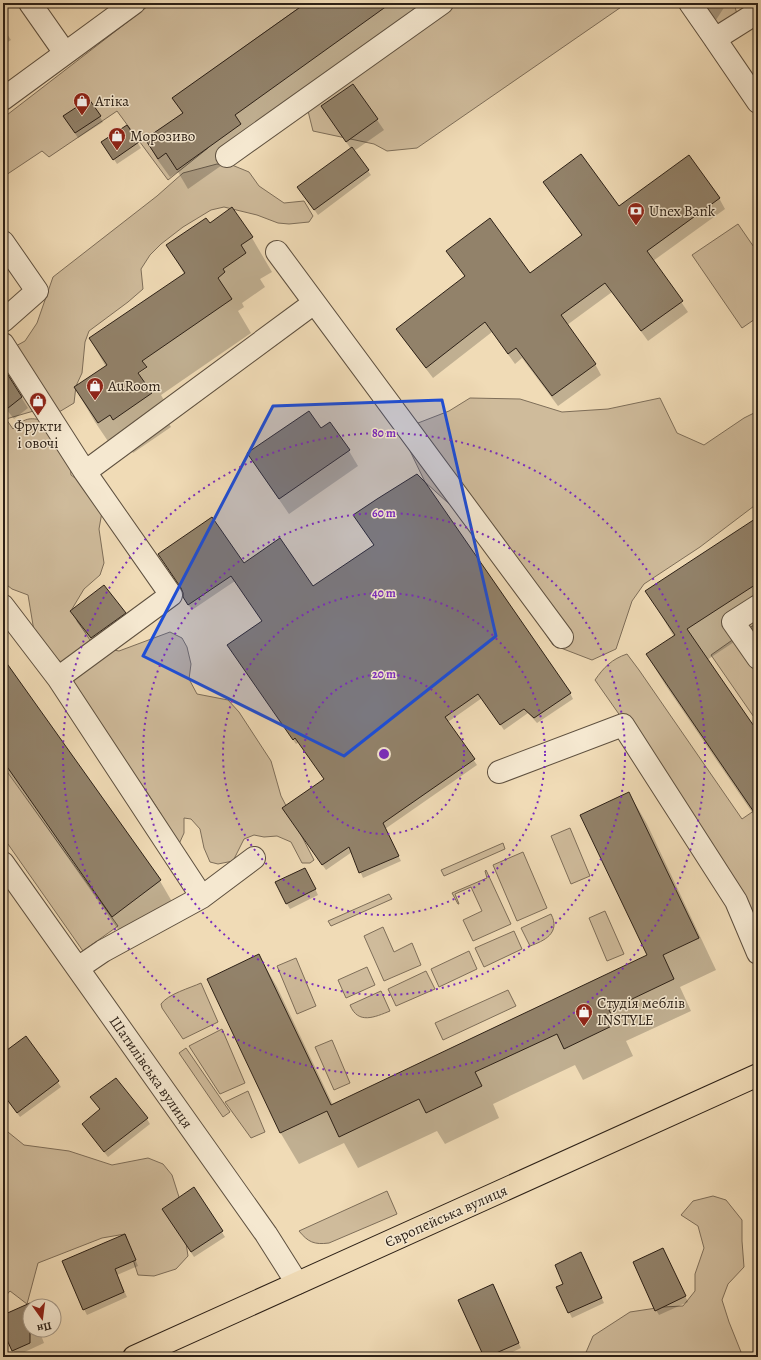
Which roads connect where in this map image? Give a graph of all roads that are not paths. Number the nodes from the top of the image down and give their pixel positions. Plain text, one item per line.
1 (30, 3) edge
2 (134, 3) edge
3 (442, 3) edge
4 (690, 3) edge
5 (758, 12) edge
6 (715, 39) junction
7 (65, 53) junction
8 (3, 99) edge
9 (758, 102) edge
10 (227, 156) dead end
11 (3, 242) edge
12 (277, 252) dead end
13 (314, 303) junction
14 (3, 321) edge
15 (3, 344) edge
16 (86, 472) junction
17 (3, 606) edge
18 (758, 606) edge
19 (562, 636) dead end
20 (758, 658) edge
21 (58, 678) junction
22 (498, 772) dead end
23 (254, 858) dead end
24 (3, 863) edge
25 (202, 897) junction
26 (758, 953) edge
27 (78, 968) junction
28 (758, 1075) edge
29 (297, 1283) junction
30 (134, 1357) edge

1 - 7 street
2 - 7 street
3 - 10 street
4 - 6 street
5 - 6 street
6 - 9 street
7 - 8 street
11 - 14 street
12 - 13 street
13 - 16 street
13 - 19 street
15 - 16 street
16 - 21 street
17 - 21 street
18 - 20 street
21 - 25 street
22 - 26 street
23 - 25 street
24 - 27 street, Шатилівська вулиця
25 - 27 street
27 - 29 street, Шатилівська вулиця
28 - 29 main road, Європейська вулиця
29 - 30 main road, Європейська вулиця

